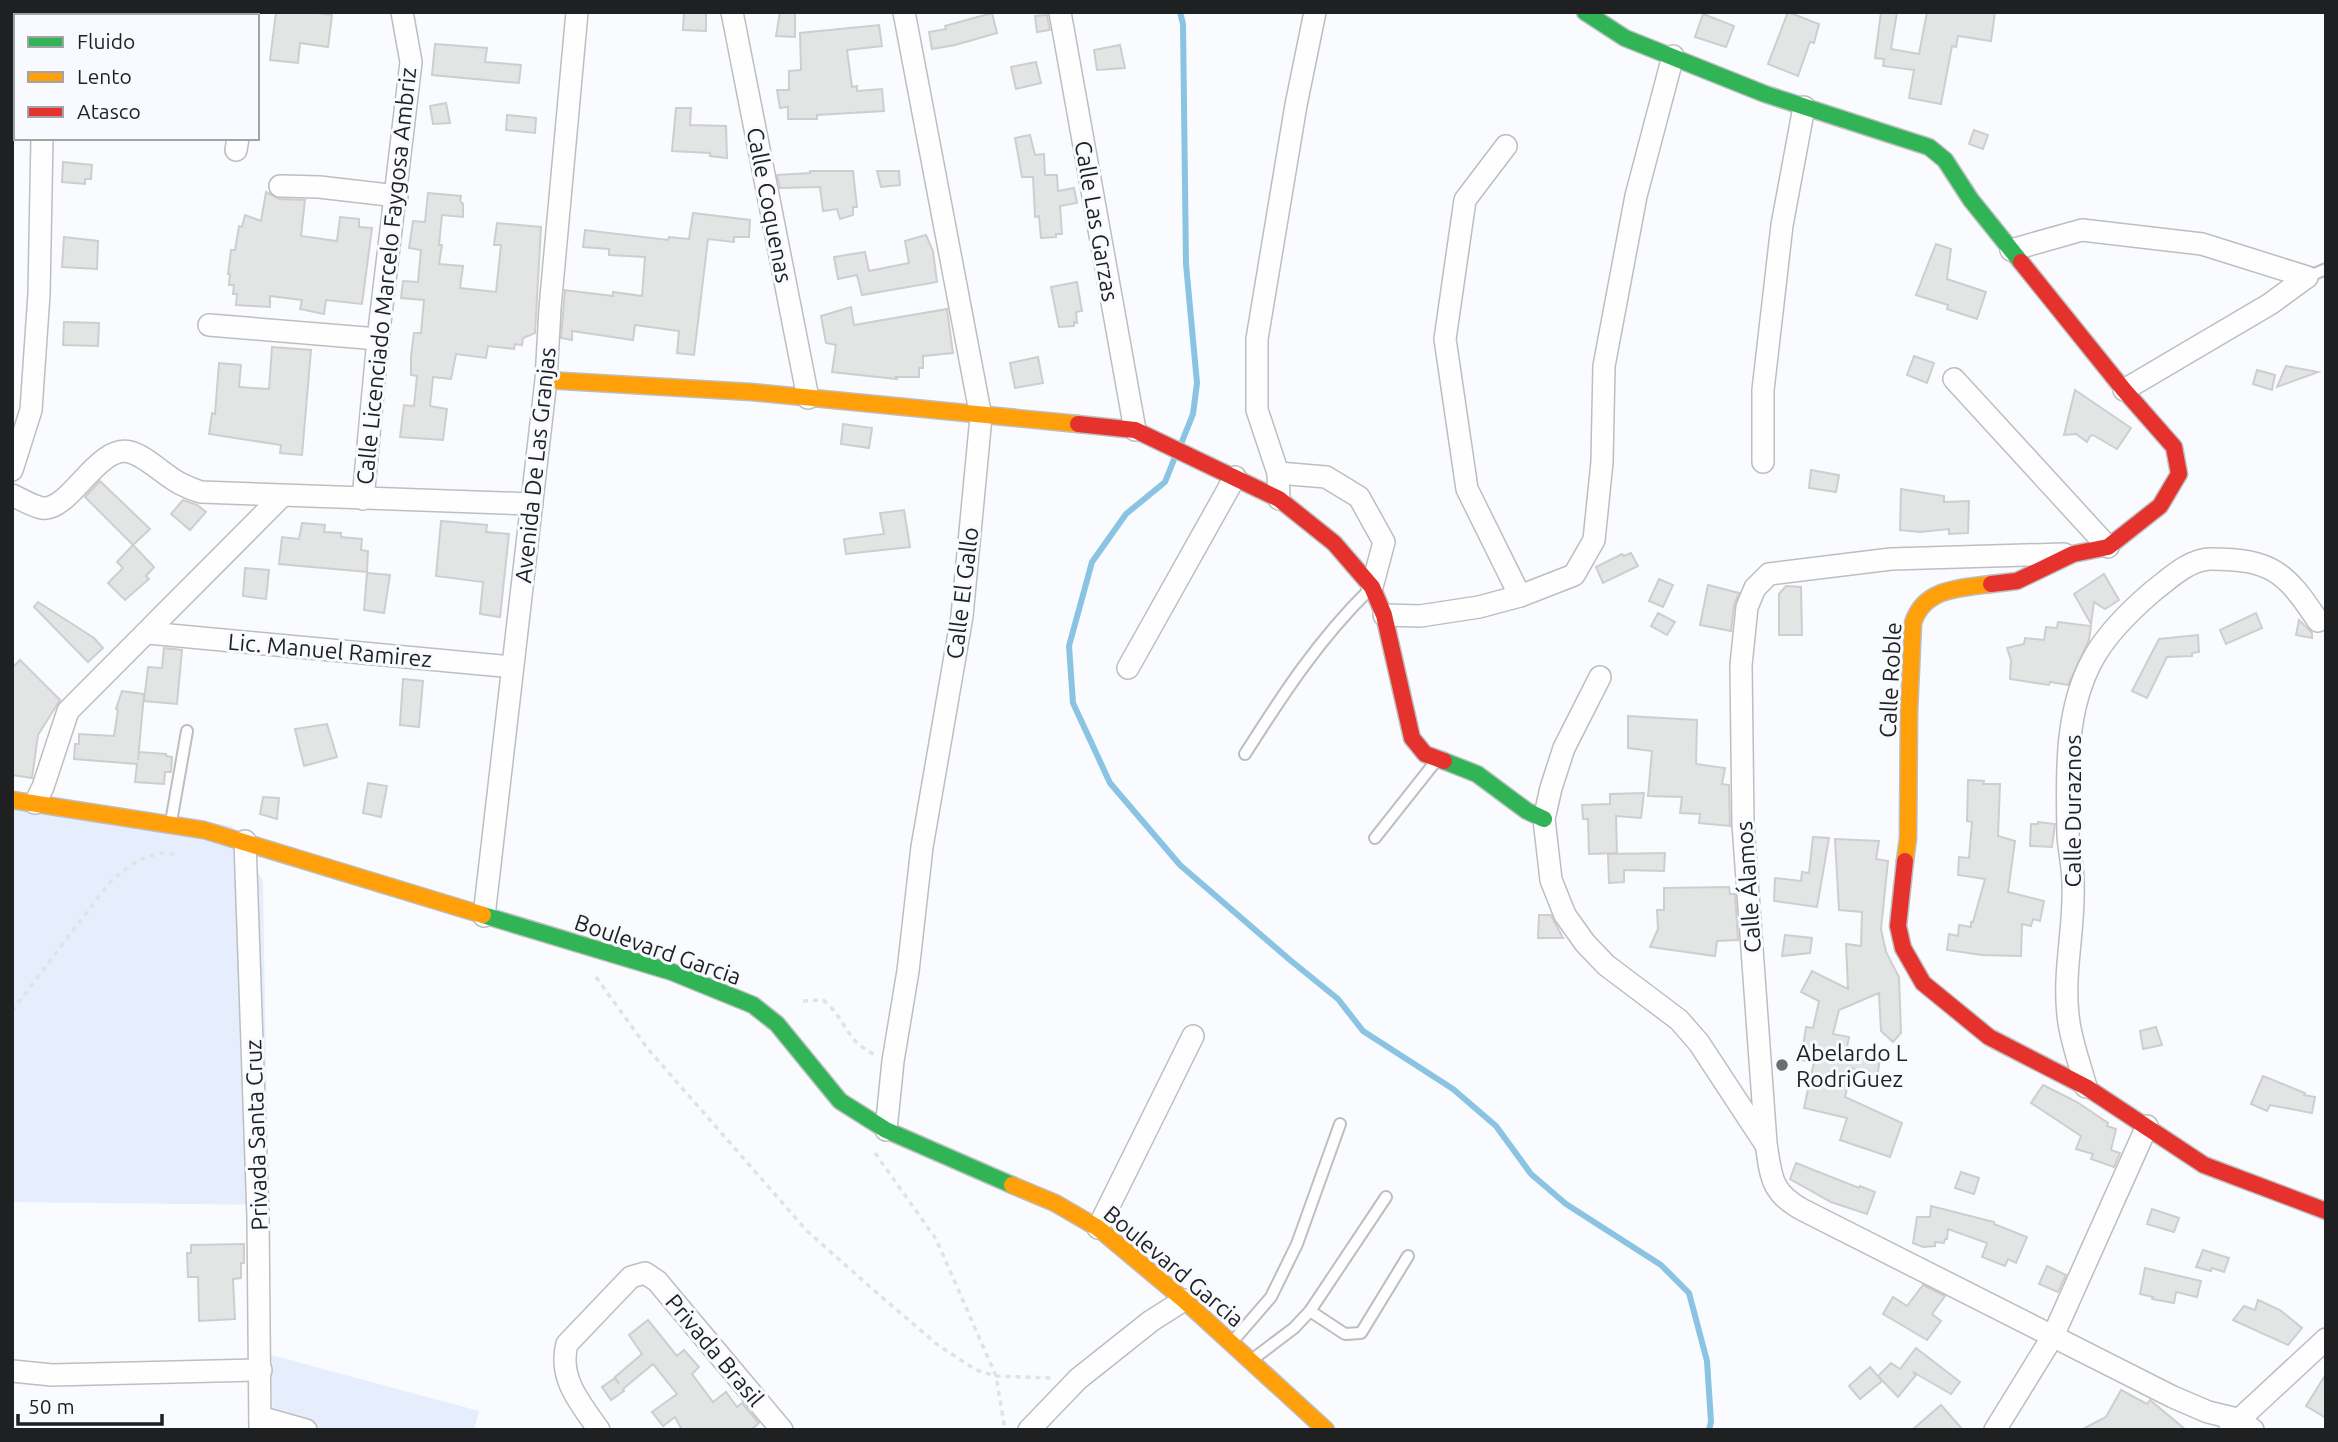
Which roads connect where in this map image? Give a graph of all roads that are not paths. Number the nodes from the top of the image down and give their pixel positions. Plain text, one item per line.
1 (401, 12) edge
2 (577, 12) edge
3 (732, 12) edge
4 (904, 12) edge
5 (1060, 12) edge
6 (1315, 12) edge
7 (1585, 12) edge
8 (1673, 57) junction
9 (1804, 107) junction
10 (42, 140) edge
11 (1506, 146) dead end
12 (280, 186) dead end
13 (397, 196) junction
14 (2011, 250) junction
15 (2316, 273) edge
16 (209, 325) dead end
17 (378, 339) junction
18 (1954, 379) dead end
19 (546, 380) junction
20 (2124, 390) junction
21 (808, 398) junction
22 (981, 417) junction
23 (1135, 430) junction
24 (1763, 462) dead end
25 (12, 470) edge
26 (1279, 473) junction
27 (1235, 477) junction
28 (12, 495) edge
29 (282, 496) junction
30 (362, 499) junction
31 (1279, 499) junction
32 (532, 504) junction
33 (2108, 547) junction
34 (2073, 554) junction
35 (1372, 587) junction
36 (1520, 596) junction
37 (1384, 615) junction
38 (2318, 621) dead end
39 (148, 633) junction
40 (512, 667) junction
41 (1128, 668) dead end
42 (1600, 677) dead end
43 (187, 731) dead end
44 (1245, 754) dead end
45 (1437, 759) junction
46 (12, 800) edge
47 (35, 803) junction
48 (1544, 819) junction
49 (171, 824) junction
50 (1375, 838) dead end
51 (245, 841) junction
52 (484, 916) junction
53 (1193, 1036) dead end
54 (2086, 1087) junction
55 (1340, 1124) dead end
56 (2147, 1126) junction
57 (886, 1130) junction
58 (1766, 1143) junction
59 (1385, 1197) dead end
60 (2326, 1211) edge
61 (1098, 1228) junction
62 (1408, 1256) dead end
63 (1184, 1300) junction
64 (1310, 1311) junction
65 (2053, 1336) junction
66 (2326, 1339) edge
67 (1231, 1343) junction
68 (1251, 1360) junction
69 (261, 1370) junction
70 (12, 1371) edge
71 (260, 1423) edge
72 (2239, 1426) edge
73 (306, 1430) edge
74 (599, 1430) edge
75 (782, 1430) edge
76 (1029, 1430) edge
77 (1326, 1430) edge
78 (1995, 1430) edge

1 - 13 street, Calle Licenciado Marcelo Faygosa Ambriz
2 - 19 street, Avenida De Las Granjas
3 - 21 street, Calle Coquenas
4 - 22 street, Calle El Gallo
5 - 23 street, Calle Las Garzas
6 - 26 street
7 - 8 street
8 - 9 street
8 - 36 street
9 - 14 street
9 - 24 street
10 - 25 street
11 - 36 street
12 - 13 street
13 - 17 street, Calle Licenciado Marcelo Faygosa Ambriz
14 - 15 street
14 - 20 street
15 - 20 street
16 - 17 street
17 - 30 street, Calle Licenciado Marcelo Faygosa Ambriz
18 - 33 street
19 - 21 street
19 - 32 street, Avenida De Las Granjas
20 - 33 street, Calle Roble
21 - 22 street
22 - 23 street
22 - 57 street, Calle El Gallo
23 - 27 street
26 - 31 street
26 - 35 street
27 - 31 street
27 - 41 street
28 - 29 street
29 - 30 street
29 - 39 street
30 - 32 street
31 - 35 street
32 - 40 street, Avenida De Las Granjas
33 - 34 street, Calle Roble
34 - 54 street, Calle Roble
34 - 58 street, Calle Álamos
35 - 37 street
35 - 44 lane
36 - 37 street
37 - 45 street
38 - 54 street, Calle Duraznos
39 - 40 street, Lic. Manuel Ramirez
39 - 47 street
40 - 52 street, Avenida De Las Granjas
42 - 48 street
43 - 49 lane
45 - 48 street
45 - 50 lane
46 - 47 street, Boulevard Garcia
47 - 49 street, Boulevard Garcia
48 - 58 street
49 - 51 street, Boulevard Garcia
51 - 52 street, Boulevard Garcia
51 - 69 street, Privada Santa Cruz
52 - 57 street, Boulevard Garcia
53 - 61 street
54 - 56 street
55 - 67 lane
56 - 60 street
56 - 65 street
57 - 61 street, Boulevard Garcia
58 - 65 street, Calle Álamos
59 - 64 lane
61 - 63 street, Boulevard Garcia
62 - 64 lane
63 - 67 street, Boulevard Garcia
63 - 76 street
64 - 68 lane
65 - 72 street
65 - 78 street
66 - 72 street
67 - 68 street, Boulevard Garcia
68 - 77 street, Boulevard Garcia
69 - 70 street
69 - 71 street, Privada Santa Cruz
71 - 73 street
74 - 75 street, Privada Brasil

